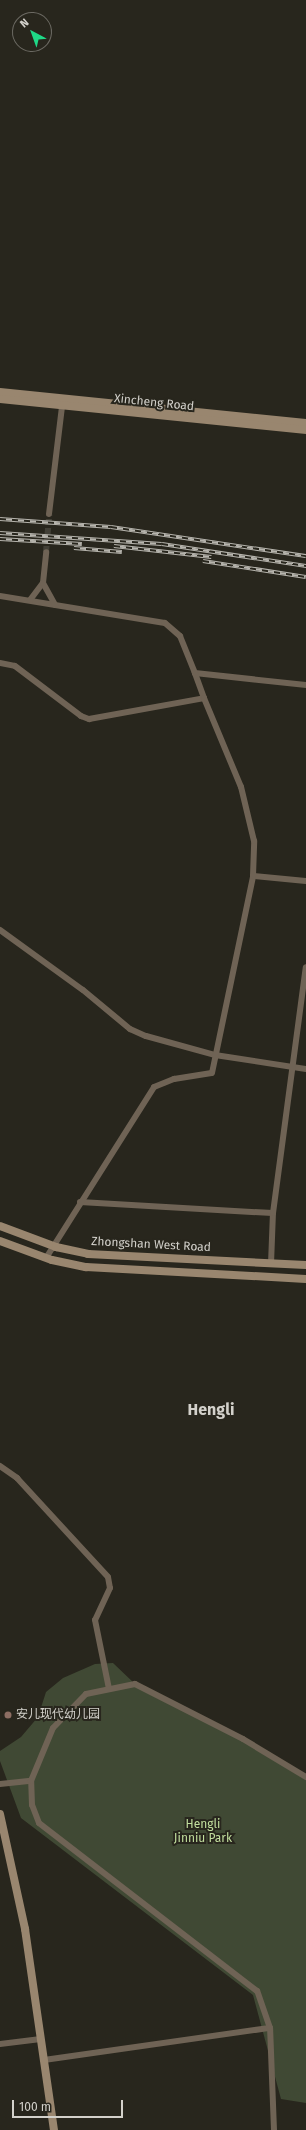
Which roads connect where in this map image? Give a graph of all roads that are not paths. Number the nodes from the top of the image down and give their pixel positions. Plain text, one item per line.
1 (0, 392) edge
2 (0, 399) edge
3 (62, 406) junction
4 (306, 423) edge
5 (306, 430) edge
6 (49, 514) tunnel mouth
7 (46, 552) tunnel mouth
8 (43, 584) junction
9 (0, 596) edge
10 (30, 600) junction
11 (55, 605) junction
12 (0, 663) edge
13 (195, 673) junction
14 (306, 685) edge
15 (204, 698) junction
16 (253, 876) junction
17 (306, 881) edge
18 (0, 930) edge
19 (306, 967) edge
20 (215, 1055) junction
21 (292, 1066) junction
22 (306, 1069) edge
23 (80, 1202) junction
24 (273, 1213) junction
25 (0, 1226) edge
26 (0, 1241) edge
27 (53, 1247) junction
28 (46, 1258) junction
29 (271, 1264) junction
30 (306, 1265) edge
31 (306, 1278) edge
32 (0, 1466) edge
33 (109, 1689) junction
34 (306, 1777) edge
35 (31, 1781) junction
36 (0, 1784) edge
37 (0, 1814) edge
38 (270, 2028) junction
39 (41, 2039) junction
40 (0, 2044) edge
41 (44, 2060) junction
42 (54, 2130) edge
43 (274, 2130) edge

1 - 4 street, Xincheng Road
2 - 3 street, Xincheng Road
3 - 5 street, Xincheng Road
3 - 6 street
7 - 8 street
8 - 10 street
8 - 11 street
9 - 10 street
10 - 11 street
11 - 13 street
12 - 15 street
13 - 14 street
13 - 15 street
15 - 16 street
16 - 17 street
16 - 20 street
18 - 20 street
19 - 21 street
20 - 21 street
20 - 23 street
21 - 22 street
21 - 24 street
23 - 24 street
23 - 27 street
24 - 29 street
25 - 27 street, Zhongshan West Road
26 - 28 street
27 - 28 street
27 - 29 street, Zhongshan West Road
28 - 31 street
29 - 30 street, Zhongshan West Road
32 - 33 street
33 - 34 street
33 - 35 street
35 - 36 street
35 - 38 street
37 - 39 street
38 - 41 street
38 - 43 street
39 - 40 street
39 - 41 street
41 - 42 street

